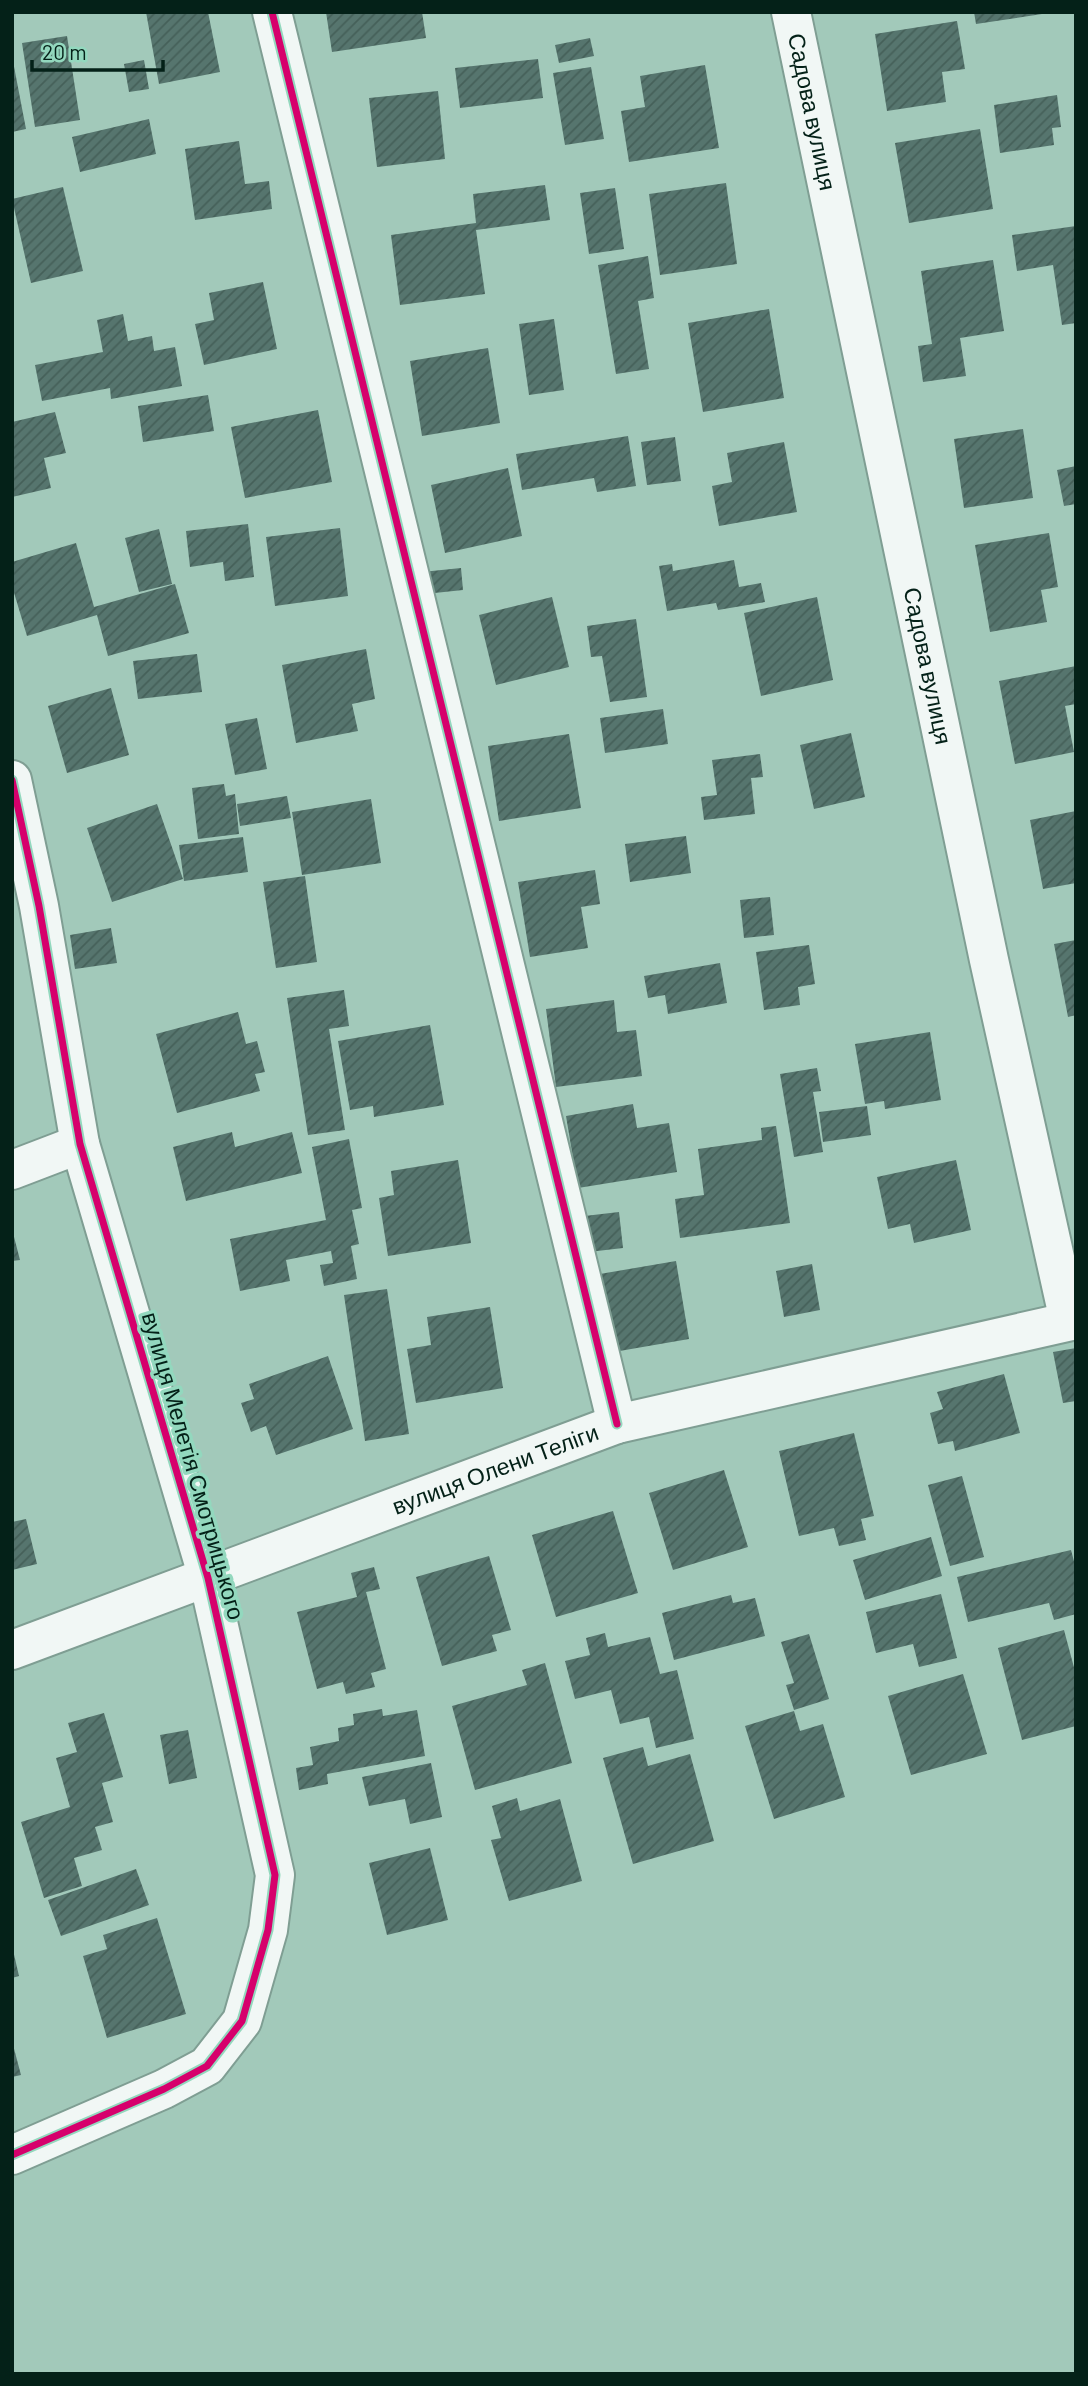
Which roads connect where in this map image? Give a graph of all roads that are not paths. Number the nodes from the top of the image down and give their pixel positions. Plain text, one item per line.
1 (272, 12) edge
2 (791, 12) edge
3 (12, 780) edge
4 (80, 1144) junction
5 (12, 1170) edge
6 (1072, 1320) edge
7 (617, 1424) junction
8 (208, 1578) junction
9 (12, 1650) edge
10 (12, 2155) edge

1 - 7 street
2 - 6 street, Садова вулиця
3 - 4 street, вулиця Мелетія Смотрицького
4 - 5 street
4 - 8 street, вулиця Мелетія Смотрицького
6 - 7 street, вулиця Олени Теліги
7 - 8 street, вулиця Олени Теліги
8 - 9 street, вулиця Олени Теліги
8 - 10 street, вулиця Мелетія Смотрицького

